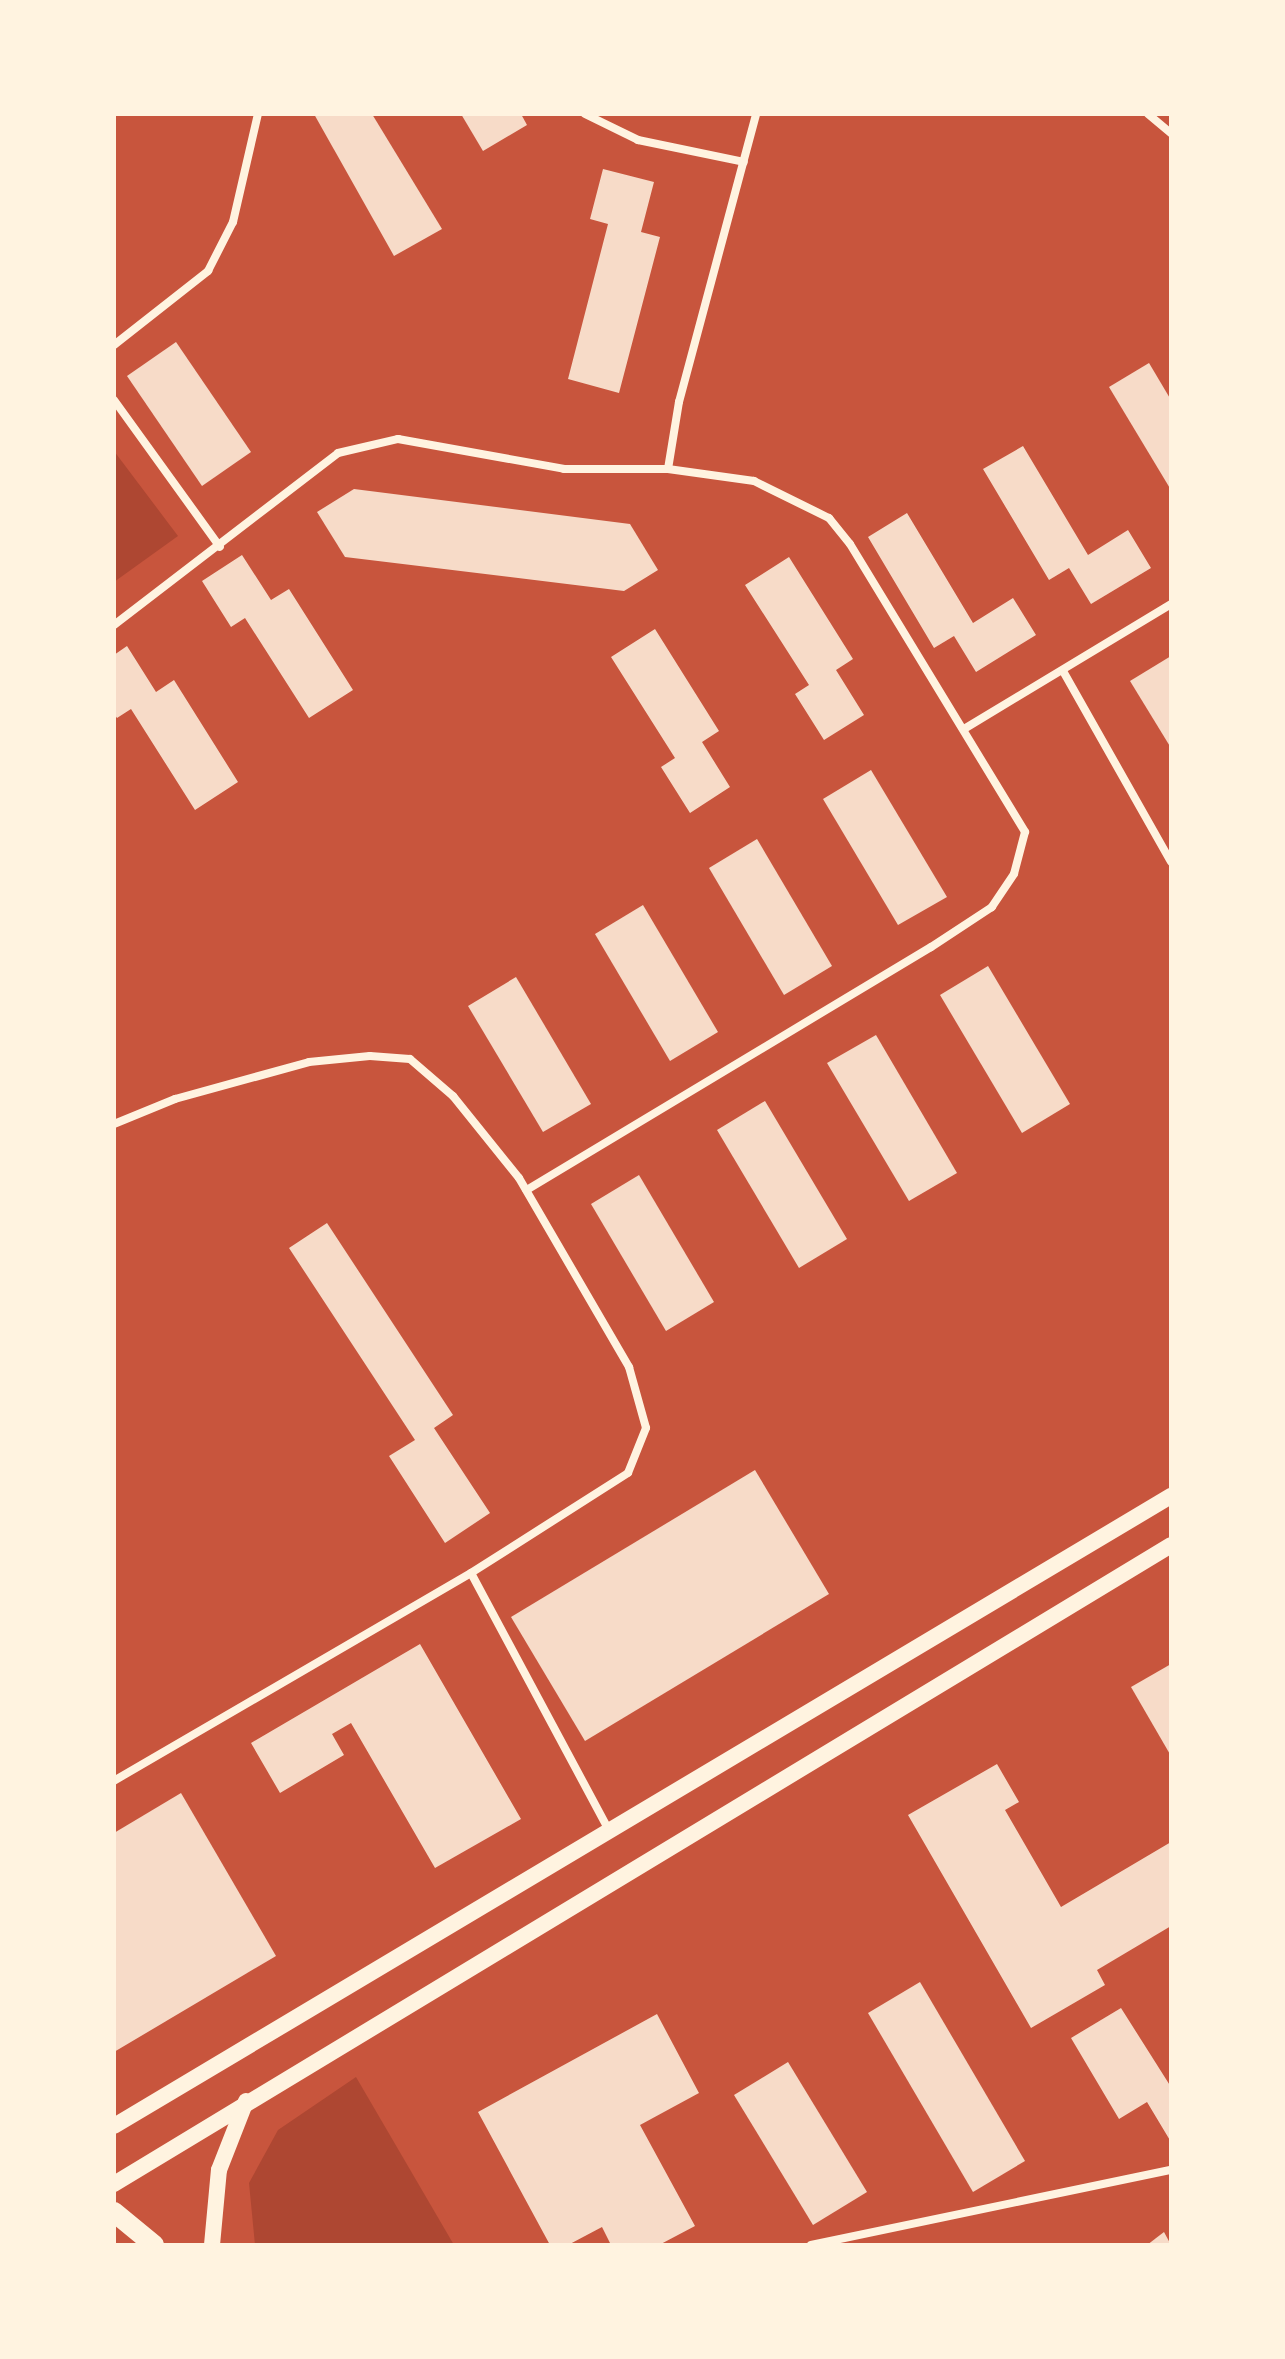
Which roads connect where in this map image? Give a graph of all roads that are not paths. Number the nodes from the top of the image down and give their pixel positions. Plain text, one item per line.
1 (258, 114) edge
2 (585, 114) edge
3 (756, 114) edge
4 (1148, 114) edge
5 (1171, 133) edge
6 (744, 162) junction
7 (114, 345) edge
8 (114, 400) edge
9 (668, 469) junction
10 (220, 547) junction
11 (1171, 604) edge
12 (114, 625) edge
13 (1063, 671) junction
14 (964, 729) junction
15 (1171, 862) edge
16 (114, 1124) edge
17 (526, 1190) junction
18 (1171, 1496) edge
19 (1171, 1545) edge
20 (471, 1573) junction
21 (114, 1781) edge
22 (608, 1829) junction
23 (246, 2101) junction
24 (114, 2126) edge
25 (1171, 2170) edge
26 (114, 2184) edge
27 (114, 2212) edge
28 (154, 2245) edge
29 (212, 2245) edge
30 (811, 2245) edge

1 - 7 street
2 - 6 street
3 - 6 street
4 - 5 street
6 - 9 street
8 - 10 street
9 - 10 street
9 - 14 street
10 - 12 street
11 - 13 street
13 - 14 street
13 - 15 street
14 - 17 street
16 - 17 street
17 - 20 street
18 - 22 main road
19 - 23 main road
20 - 21 street
20 - 22 street
22 - 24 main road
23 - 26 main road
23 - 29 main road
25 - 30 street
27 - 28 main road

